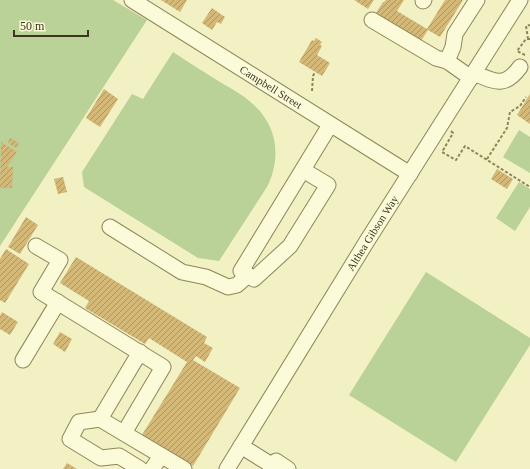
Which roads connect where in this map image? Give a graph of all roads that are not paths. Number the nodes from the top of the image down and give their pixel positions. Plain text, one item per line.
1 (477, 0) edge
2 (516, 1) edge
3 (139, 2) edge
4 (372, 20) dead end
5 (447, 61) junction
6 (524, 62) road end
7 (473, 75) junction
8 (330, 125) junction
9 (303, 170) junction
10 (410, 174) junction
11 (110, 227) dead end
12 (36, 246) dead end
13 (248, 275) junction
14 (58, 302) junction
15 (140, 352) junction
16 (23, 360) dead end
17 (100, 420) junction
18 (124, 433) junction
19 (239, 450) junction
20 (161, 456) junction
21 (268, 468) edge
22 (140, 469) edge
23 (152, 469) edge
24 (182, 469) edge
25 (227, 469) edge
26 (288, 469) edge

1 - 5 street
2 - 7 street, Althea Gibson Way
3 - 8 street, Campbell Street
4 - 5 street
5 - 7 street
6 - 7 street
7 - 10 street, Althea Gibson Way
8 - 9 street
8 - 10 street, Campbell Street
9 - 13 street
9 - 13 street
10 - 19 street, Althea Gibson Way
11 - 13 street
12 - 14 street
14 - 15 street
14 - 16 street
15 - 17 street
15 - 18 street
17 - 18 street
17 - 22 street
18 - 20 street
19 - 21 street
19 - 25 street, Althea Gibson Way
20 - 23 street
20 - 24 street
21 - 26 street

